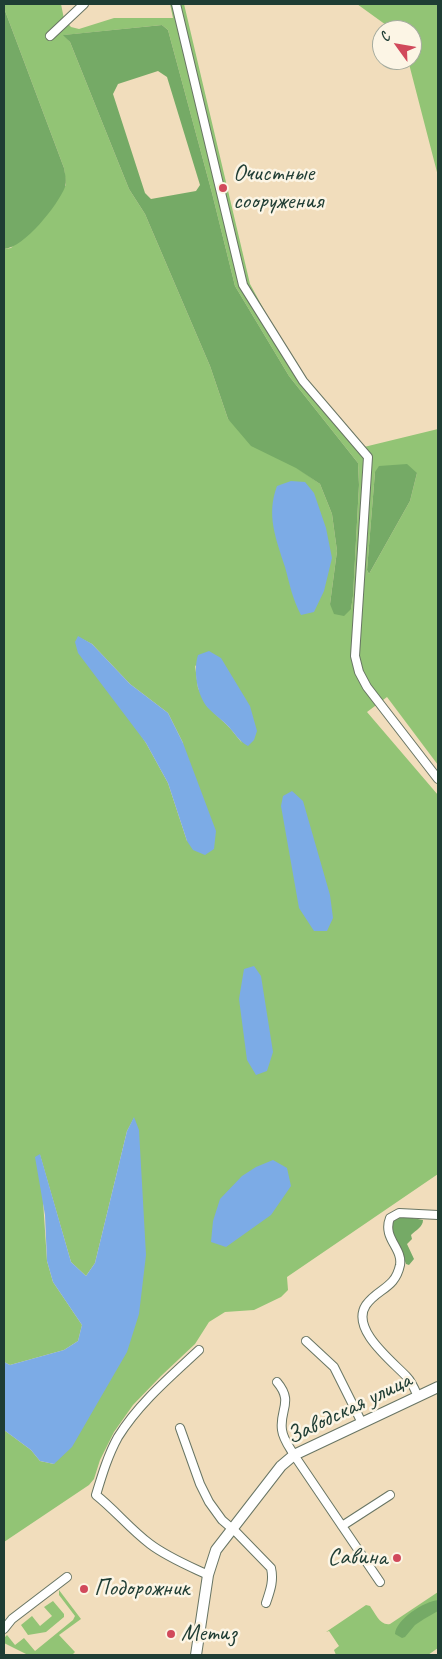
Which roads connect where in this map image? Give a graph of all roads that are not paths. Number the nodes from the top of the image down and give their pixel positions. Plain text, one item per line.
1 (84, 4) edge
2 (176, 4) edge
3 (50, 36) dead end
4 (438, 779) edge
5 (438, 1215) edge
6 (306, 1341) dead end
7 (199, 1350) dead end
8 (277, 1382) dead end
9 (438, 1387) edge
10 (418, 1396) junction
11 (362, 1423) junction
12 (180, 1428) dead end
13 (294, 1455) junction
14 (390, 1495) dead end
15 (342, 1526) junction
16 (232, 1528) junction
17 (208, 1574) junction
18 (67, 1577) dead end
19 (380, 1582) dead end
20 (266, 1603) dead end
21 (4, 1629) edge
22 (196, 1655) edge

1 - 3 street
2 - 4 street
5 - 10 street
6 - 11 street
7 - 17 street
8 - 13 street
9 - 10 street, Заводская улица
10 - 11 street, Заводская улица
11 - 13 street, Заводская улица
12 - 16 street
13 - 15 street
13 - 16 street, Заводская улица
14 - 15 street
15 - 19 street
16 - 17 street, Заводская улица
16 - 20 street
17 - 22 street, Заводская улица
18 - 21 street

